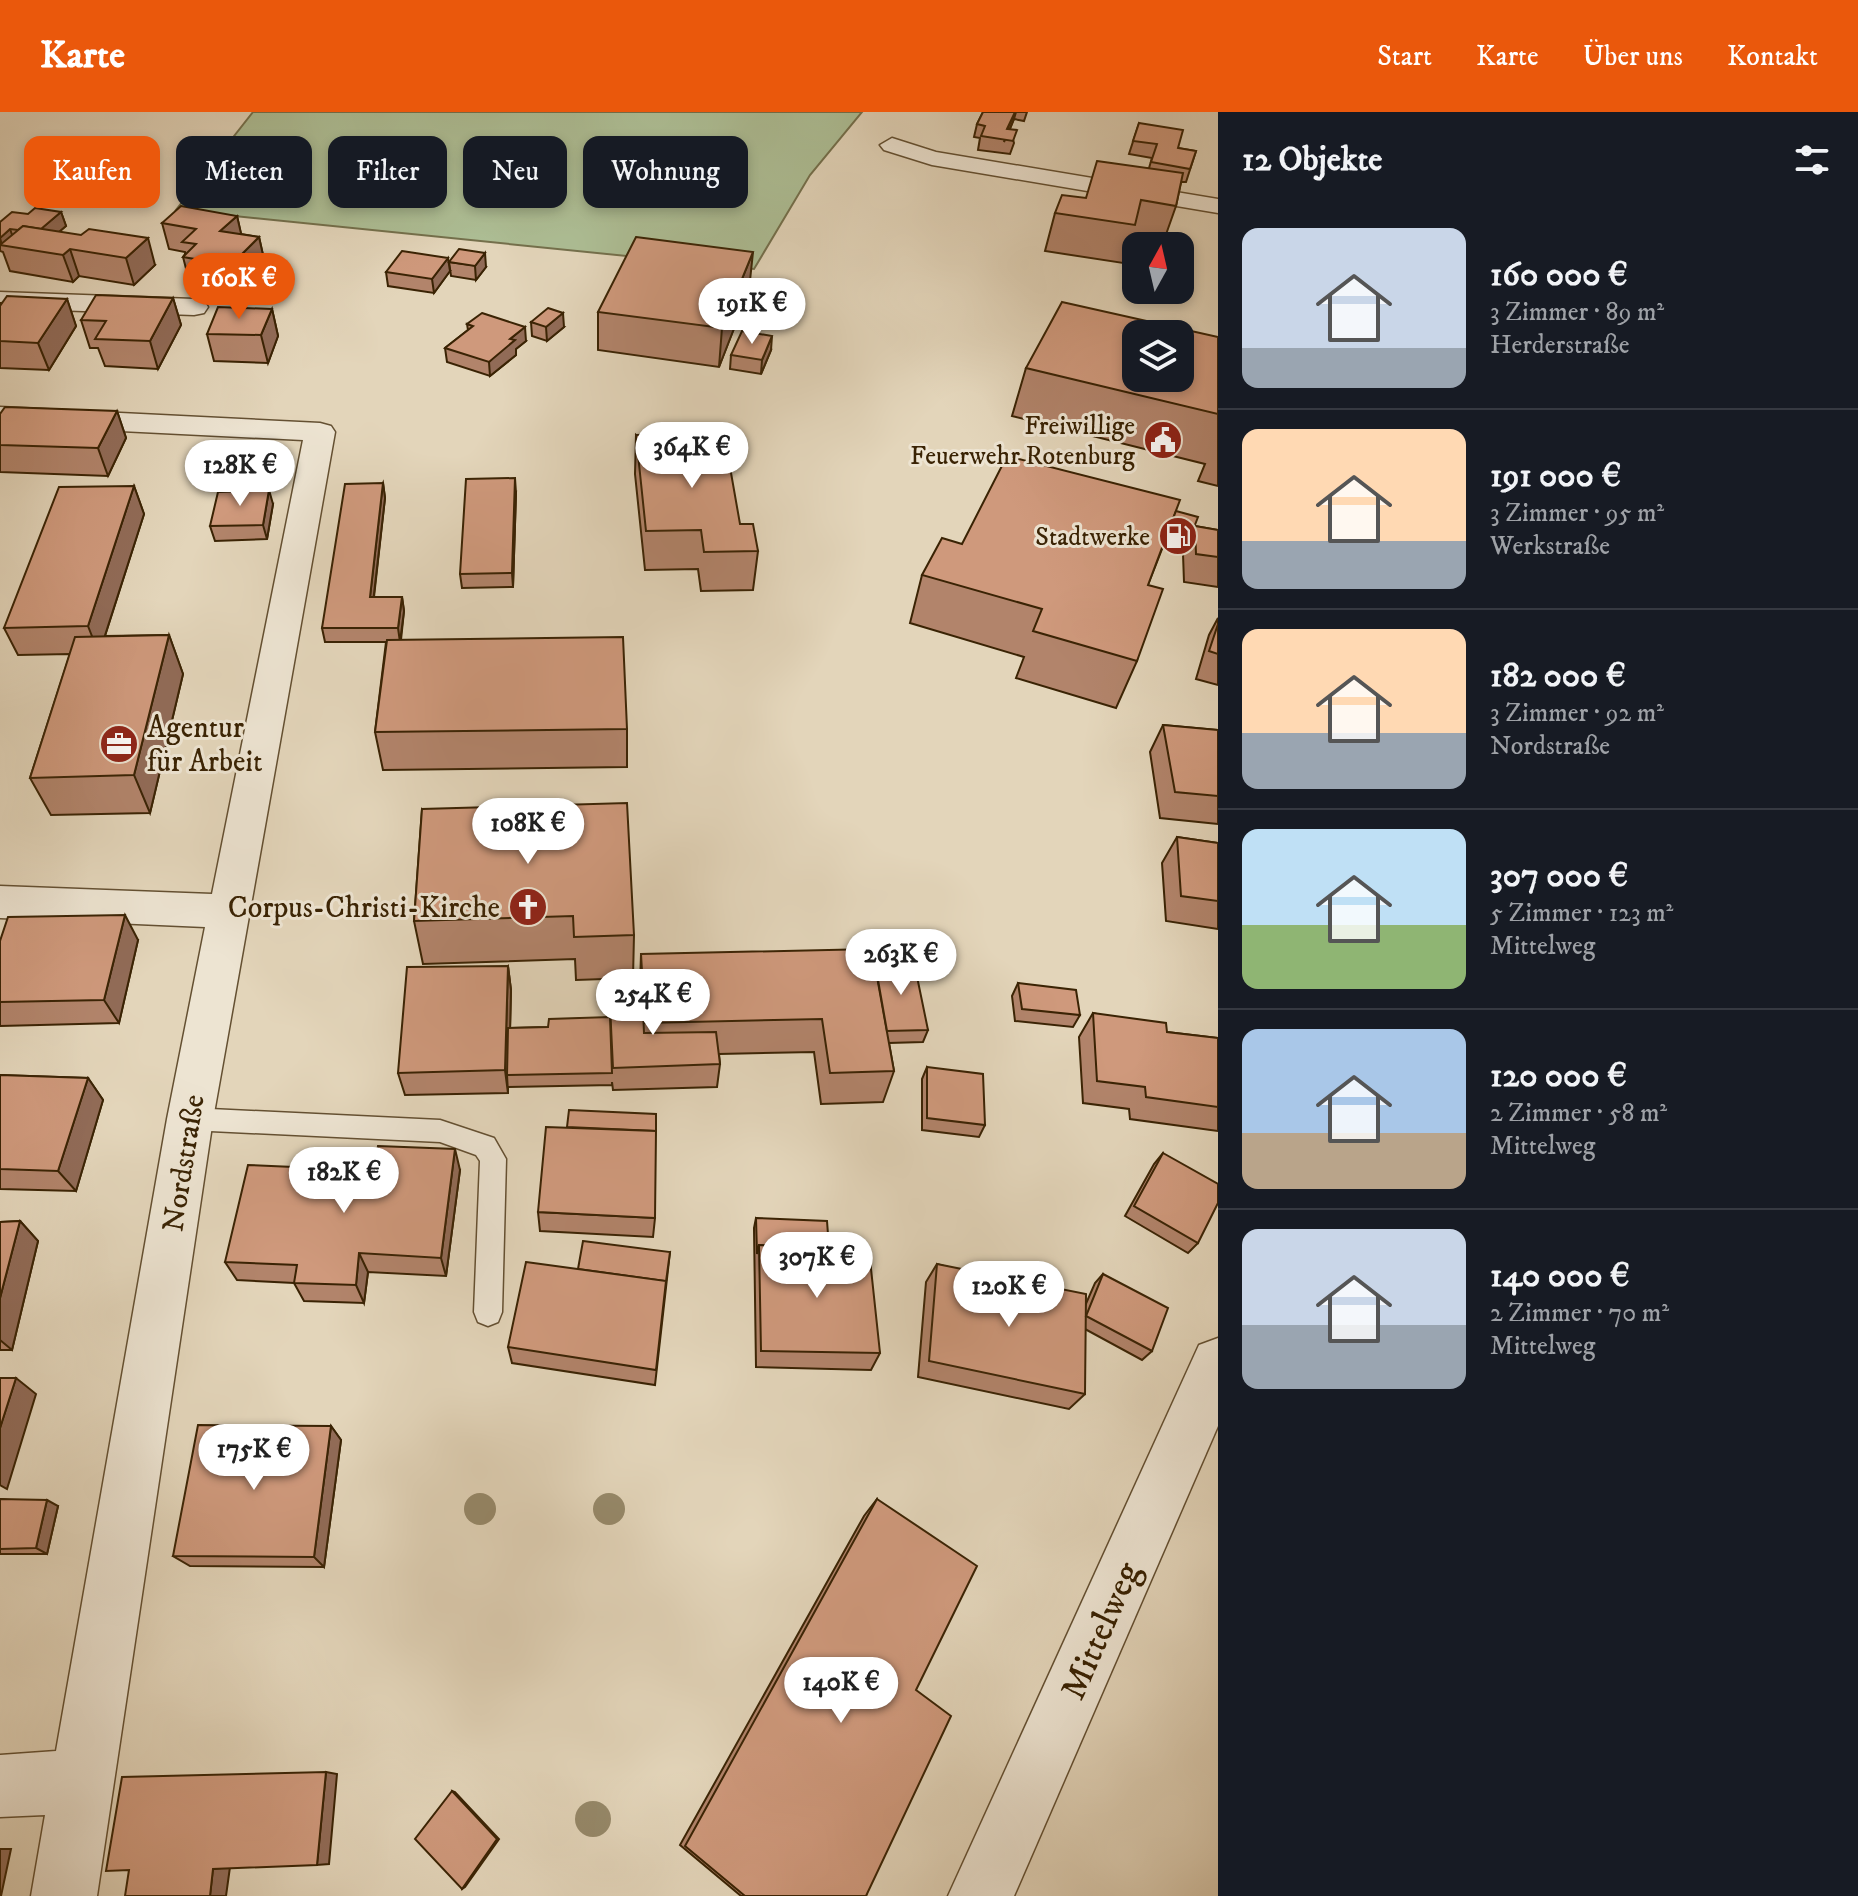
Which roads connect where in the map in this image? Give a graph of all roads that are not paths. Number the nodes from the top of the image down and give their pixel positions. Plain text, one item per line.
1 (892, 145) dead end
2 (1218, 206) edge
3 (0, 300) edge
4 (194, 307) dead end
5 (0, 416) edge
6 (0, 902) edge
7 (227, 911) junction
8 (190, 1119) junction
9 (488, 1312) dead end
10 (1216, 1377) edge
11 (85, 1781) junction
12 (0, 1786) edge
13 (64, 1896) edge
14 (981, 1896) edge

1 - 2 street
3 - 4 street
5 - 7 street, Nordstraße
6 - 7 street
7 - 8 street, Nordstraße
8 - 9 lane
8 - 11 street, Nordstraße
10 - 14 street, Mittelweg
11 - 12 street
11 - 13 street, Nordstraße

